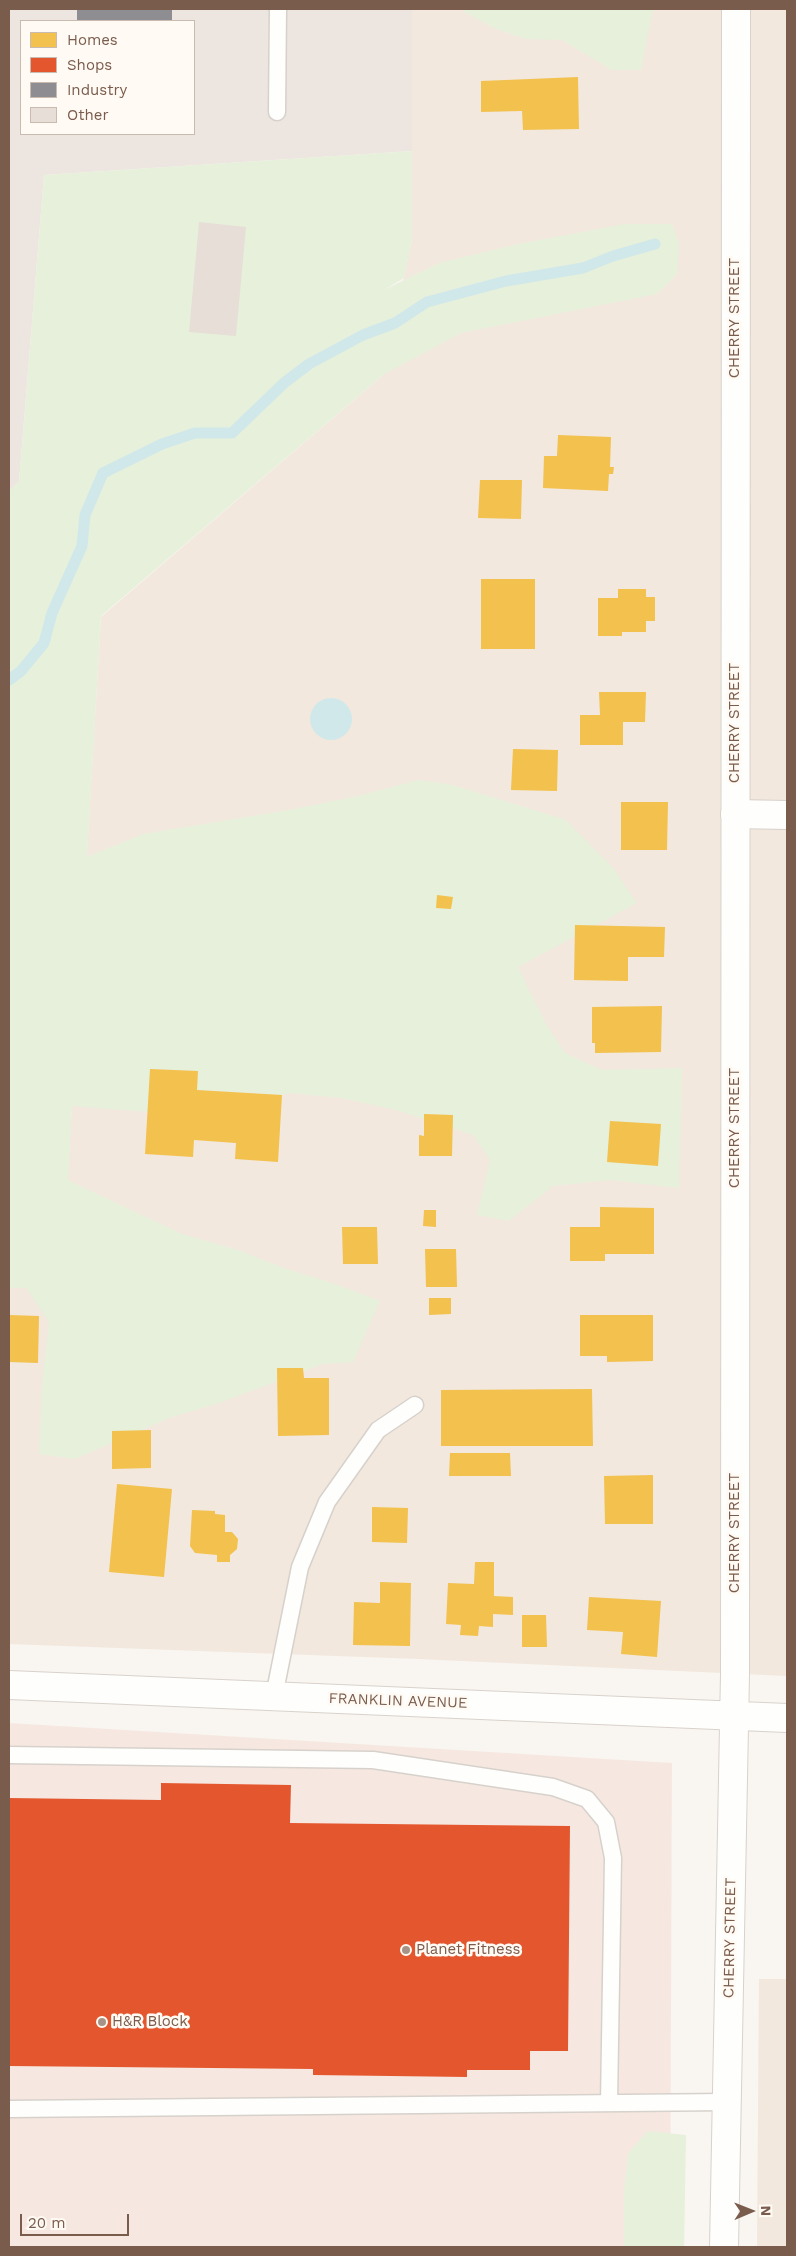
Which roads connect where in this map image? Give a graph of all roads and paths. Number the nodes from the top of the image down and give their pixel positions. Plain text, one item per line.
1 (278, 9) edge
2 (736, 9) edge
3 (277, 112) dead end
4 (735, 814) junction
5 (787, 815) edge
6 (415, 1405) dead end
7 (9, 1685) edge
8 (274, 1696) junction
9 (734, 1715) junction
10 (787, 1718) edge
11 (9, 1755) edge
12 (726, 2102) junction
13 (609, 2103) junction
14 (9, 2110) edge
15 (724, 2247) edge

1 - 3 lane
2 - 4 street, CHERRY STREET
4 - 5 street
4 - 9 street, CHERRY STREET
6 - 8 lane
7 - 8 street, FRANKLIN AVENUE
8 - 9 street, FRANKLIN AVENUE
9 - 10 street, FRANKLIN AVENUE
9 - 12 street, CHERRY STREET
11 - 13 lane
12 - 13 lane
12 - 15 street, CHERRY STREET
13 - 14 lane

